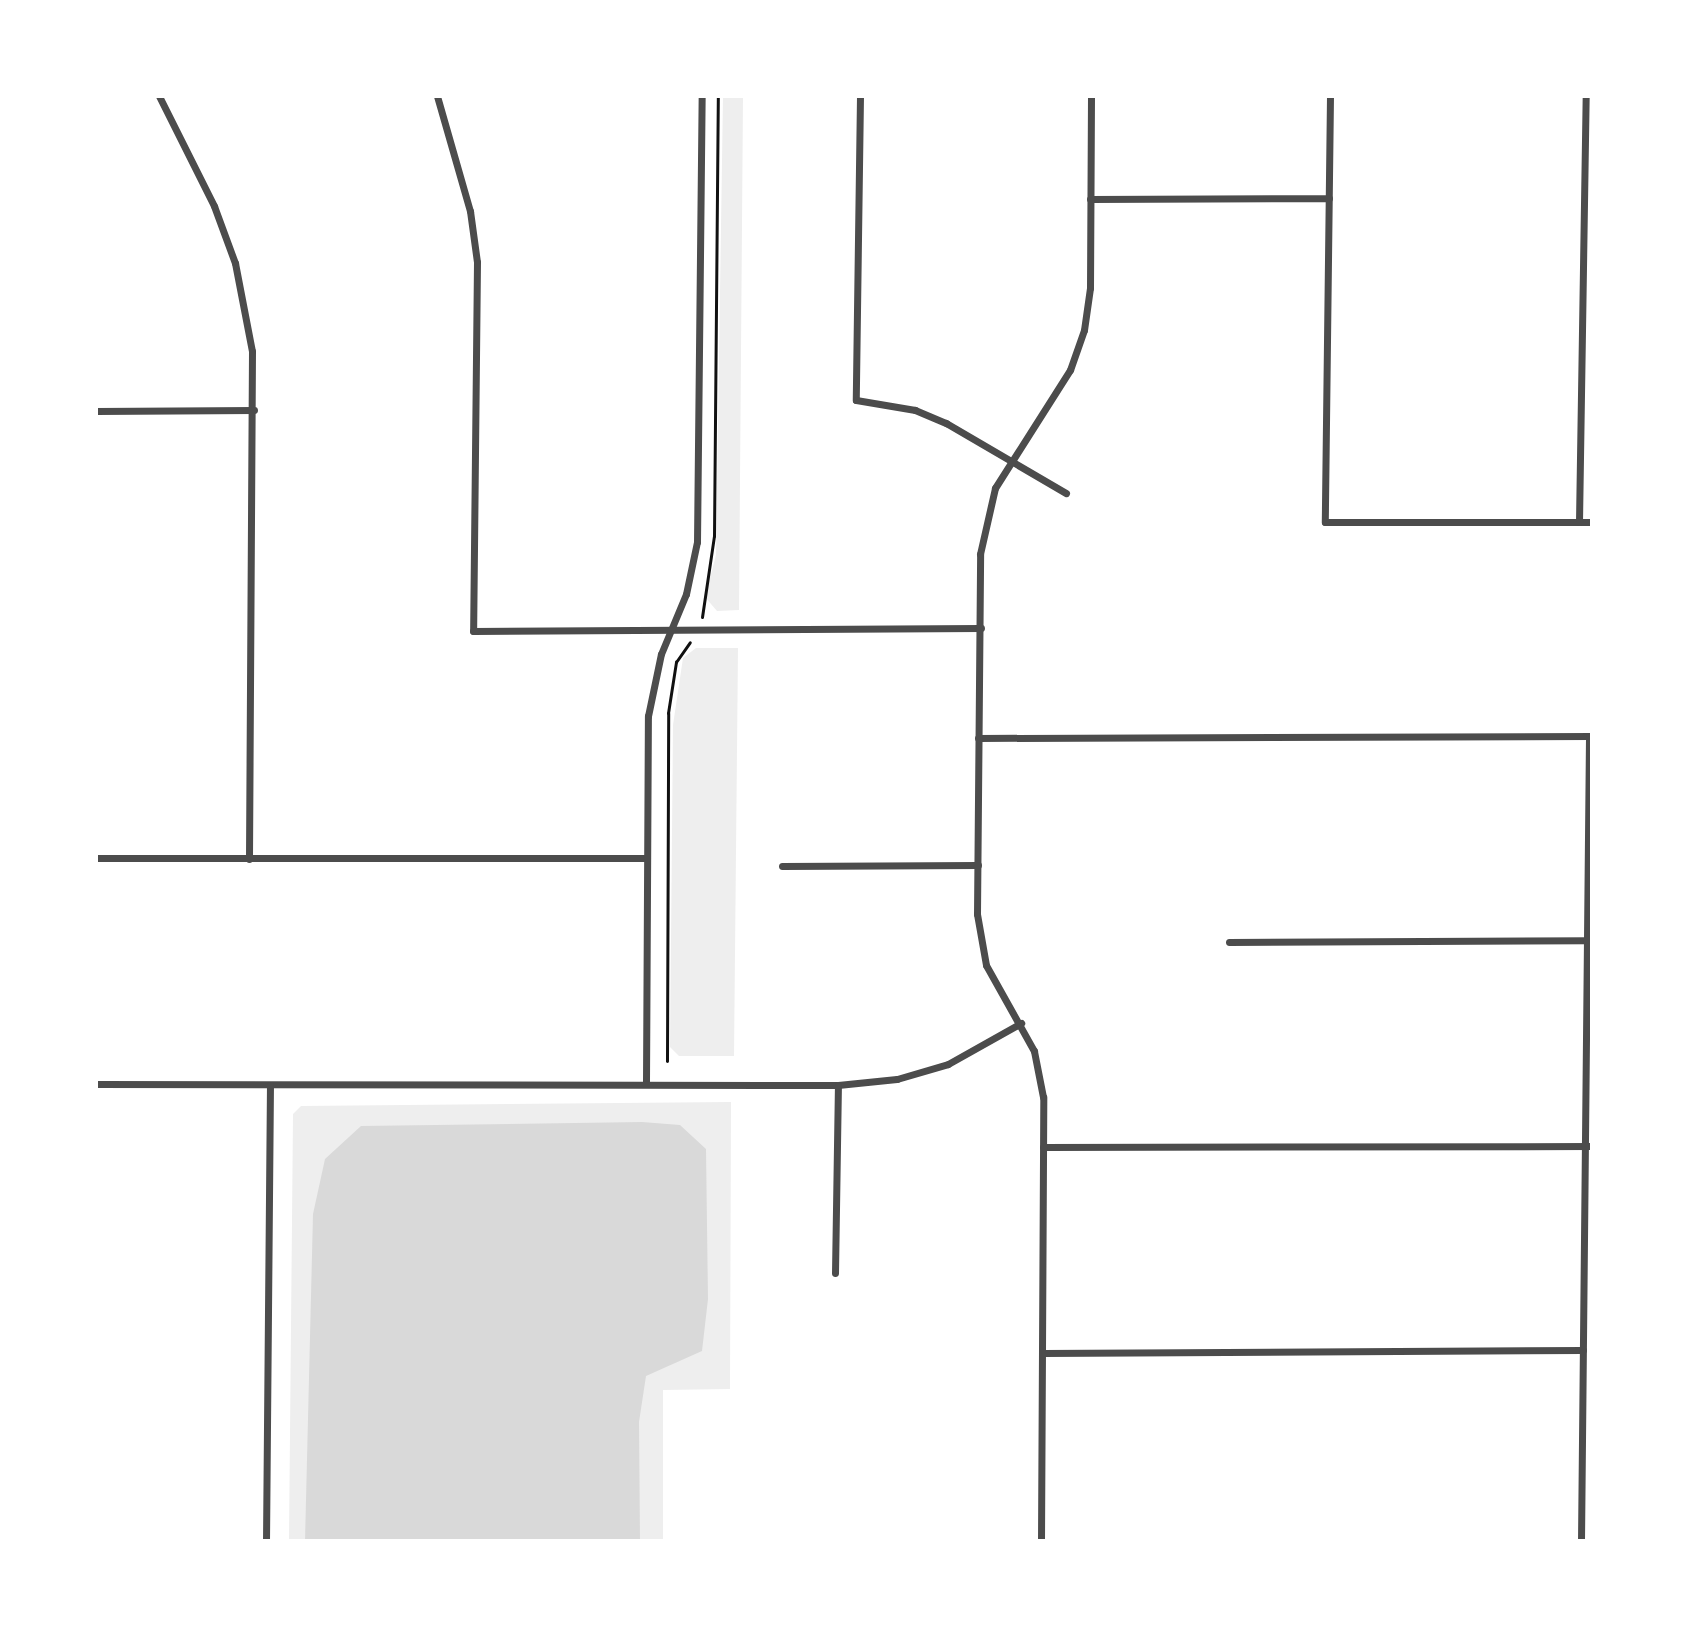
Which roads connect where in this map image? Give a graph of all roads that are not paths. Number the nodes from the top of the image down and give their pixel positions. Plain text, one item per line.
1 (159, 96) edge
2 (437, 96) edge
3 (702, 96) edge
4 (860, 96) edge
5 (1091, 96) edge
6 (1330, 96) edge
7 (1586, 96) edge
8 (1329, 198) junction
9 (1090, 199) junction
10 (254, 410) junction
11 (96, 411) edge
12 (1010, 460) junction
13 (1066, 493) dead end
14 (1579, 522) junction
15 (1592, 522) edge
16 (673, 627) junction
17 (981, 628) junction
18 (1591, 736) edge
19 (978, 738) junction
20 (96, 858) edge
21 (647, 858) junction
22 (249, 859) junction
23 (978, 865) junction
24 (782, 866) dead end
25 (1587, 940) junction
26 (1229, 942) dead end
27 (1021, 1023) junction
28 (646, 1082) junction
29 (96, 1084) edge
30 (270, 1085) junction
31 (838, 1085) junction
32 (1588, 1146) edge
33 (1043, 1147) junction
34 (835, 1273) dead end
35 (1583, 1350) junction
36 (1043, 1353) junction
37 (266, 1541) edge
38 (1041, 1541) edge
39 (1581, 1541) edge

1 - 10 street
2 - 16 street
3 - 16 street
4 - 12 street
5 - 9 street
6 - 8 street
7 - 14 street
8 - 9 street
8 - 14 street
9 - 12 street
10 - 11 street
10 - 22 street
12 - 13 street
12 - 17 street
14 - 15 street
16 - 17 street
16 - 21 street
17 - 19 street
18 - 19 street
18 - 25 street
19 - 23 street
20 - 22 street
21 - 22 street
21 - 28 street
23 - 24 street
23 - 27 street
25 - 26 street
25 - 32 street
27 - 31 street
27 - 33 street
28 - 30 street
28 - 31 street
29 - 30 street
30 - 37 street
31 - 34 street
32 - 33 street
32 - 35 street
33 - 36 street
35 - 36 street
35 - 39 street
36 - 38 street

